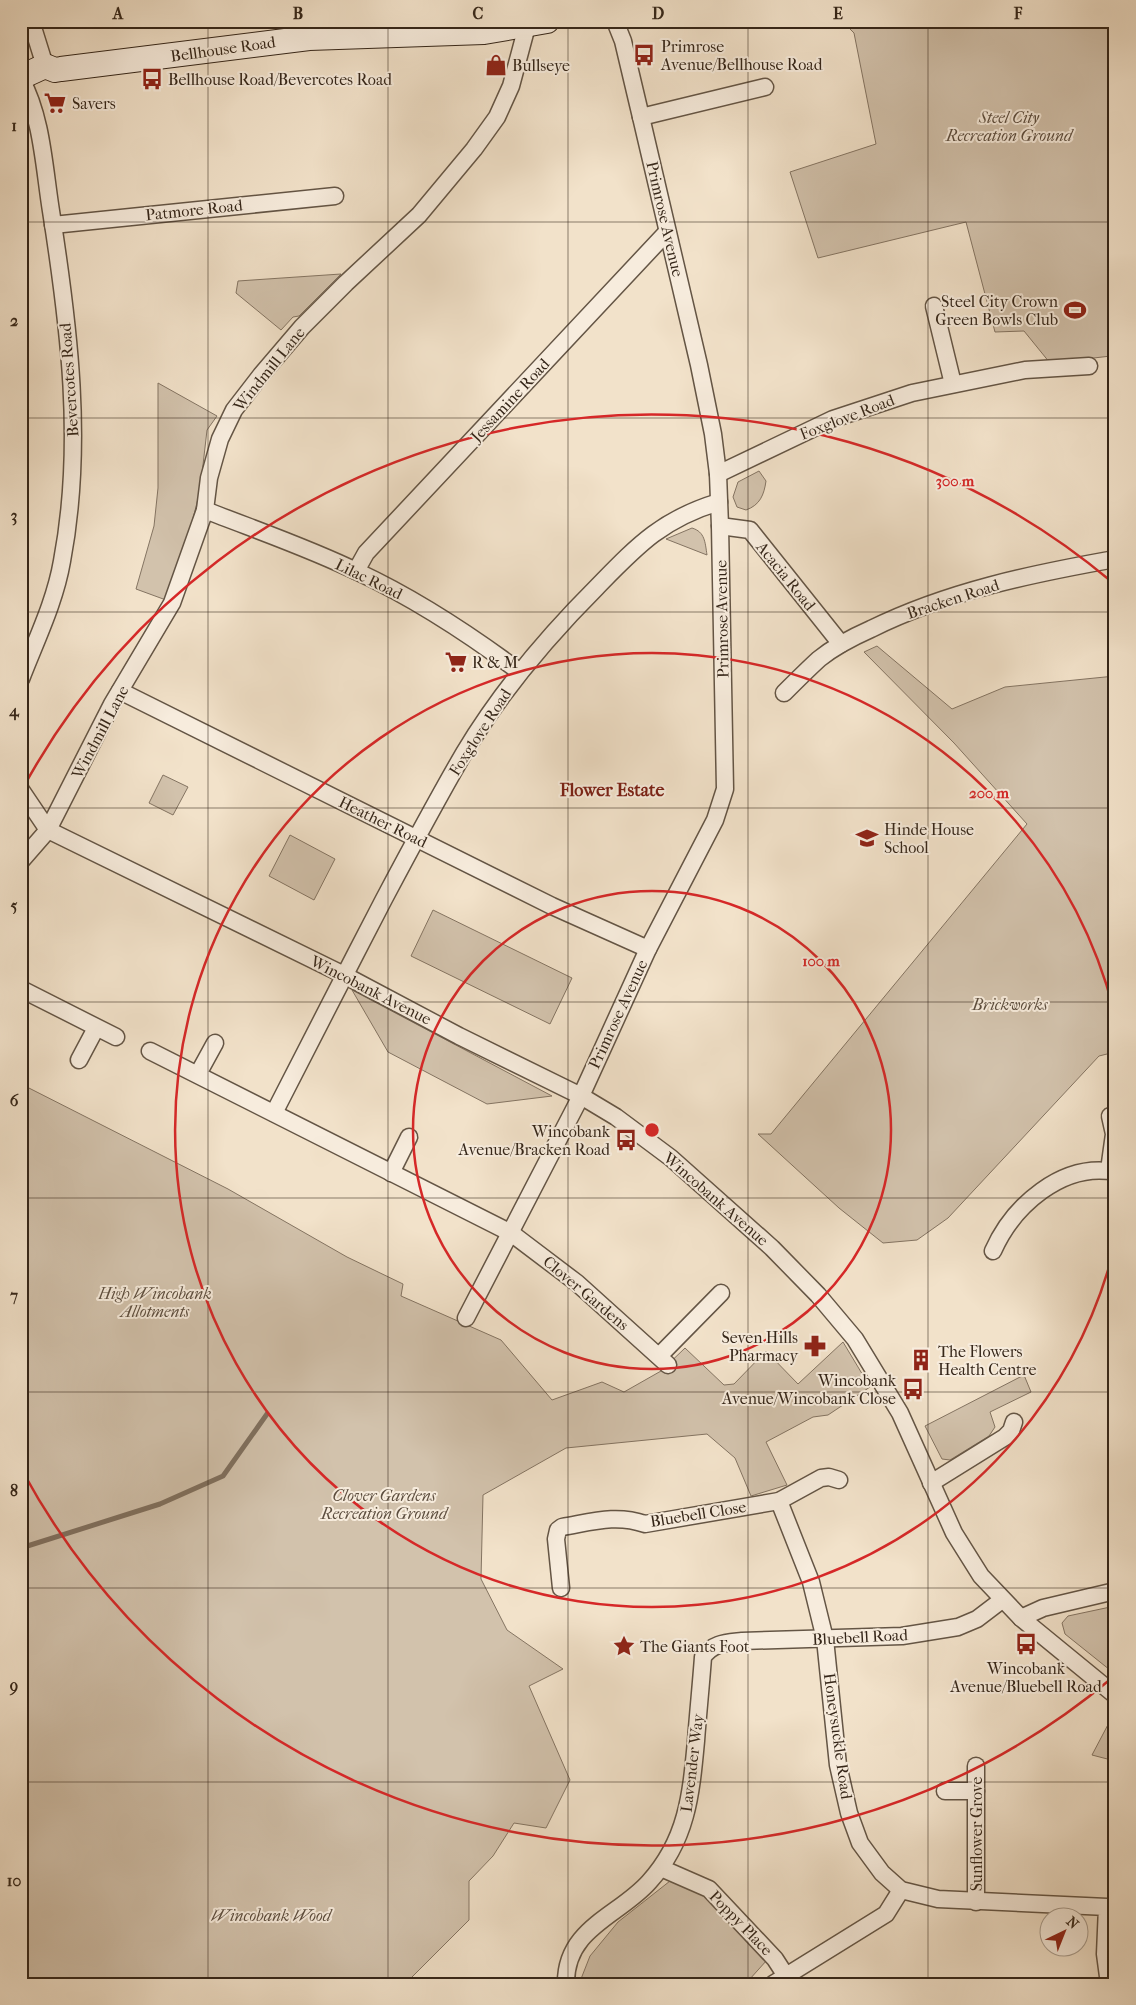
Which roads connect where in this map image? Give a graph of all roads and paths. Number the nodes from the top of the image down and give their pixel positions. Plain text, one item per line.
1 (31, 21) edge
2 (615, 21) edge
3 (537, 24) edge
4 (45, 66) junction
5 (21, 78) edge
6 (765, 87) dead end
7 (641, 117) junction
8 (335, 196) dead end
9 (53, 225) junction
10 (667, 232) junction
11 (934, 306) dead end
12 (1089, 366) dead end
13 (953, 384) junction
14 (718, 474) junction
15 (719, 502) junction
16 (205, 510) junction
17 (720, 526) junction
18 (1115, 559) edge
19 (356, 571) junction
20 (841, 644) junction
21 (520, 672) junction
22 (21, 679) edge
23 (120, 691) junction
24 (784, 693) dead end
25 (21, 790) edge
26 (48, 830) junction
27 (416, 839) junction
28 (21, 861) edge
29 (648, 949) junction
30 (344, 975) junction
31 (21, 989) edge
32 (96, 1028) junction
33 (116, 1037) dead end
34 (215, 1043) dead end
35 (150, 1051) dead end
36 (79, 1060) dead end
37 (198, 1074) junction
38 (581, 1096) junction
39 (274, 1113) junction
40 (1110, 1116) dead end
41 (409, 1137) dead end
42 (1112, 1171) edge
43 (391, 1173) junction
44 (511, 1233) junction
45 (993, 1251) dead end
46 (721, 1293) dead end
47 (466, 1318) dead end
48 (1014, 1422) dead end
49 (839, 1480) dead end
50 (931, 1483) junction
51 (779, 1502) junction
52 (561, 1588) dead end
53 (1115, 1591) edge
54 (1002, 1600) junction
55 (1021, 1618) junction
56 (826, 1640) junction
57 (710, 1648) joint
58 (1115, 1695) edge
59 (976, 1766) dead end
60 (945, 1791) dead end
61 (976, 1791) junction
62 (661, 1868) junction
63 (901, 1890) junction
64 (976, 1902) junction
65 (779, 1980) edge
66 (566, 1984) edge
67 (1109, 1984) edge

1 - 4 street
2 - 7 street, Primrose Avenue
3 - 4 main road, Bellhouse Road
3 - 16 street, Windmill Lane
4 - 5 main road, Bellhouse Road
5 - 9 street, Bevercotes Road
6 - 7 street
7 - 10 street, Primrose Avenue
8 - 9 street, Patmore Road
9 - 22 street, Bevercotes Road
10 - 14 street, Primrose Avenue
10 - 19 street, Jessamine Road
11 - 13 street
12 - 13 street, Foxglove Road
13 - 14 street, Foxglove Road
14 - 15 street, Primrose Avenue
15 - 17 street, Primrose Avenue
15 - 21 street, Foxglove Road
16 - 19 street, Lilac Road
16 - 23 street, Windmill Lane
17 - 20 street, Acacia Road
17 - 29 street, Primrose Avenue
18 - 20 street, Bracken Road
19 - 21 street, Lilac Road
20 - 24 street, Bracken Road
21 - 27 street, Foxglove Road
23 - 26 street, Windmill Lane
23 - 27 street, Heather Road
25 - 26 street
26 - 28 street, Windmill Lane
26 - 30 street, Wincobank Avenue
27 - 29 street, Heather Road
27 - 30 street, Foxglove Road
29 - 38 street, Primrose Avenue
30 - 38 street, Wincobank Avenue
30 - 39 street
31 - 32 street
32 - 33 street
32 - 36 street
34 - 37 street
35 - 37 street, Clover Gardens
37 - 39 street, Clover Gardens
38 - 44 street
38 - 50 street, Wincobank Avenue
39 - 43 street, Clover Gardens
40 - 42 street
41 - 43 street
42 - 45 street
43 - 44 street, Clover Gardens
44 - 46 street, Clover Gardens
44 - 47 street
48 - 50 street
49 - 51 street, Bluebell Close
50 - 54 street, Wincobank Avenue
51 - 52 street, Bluebell Close
51 - 56 street
53 - 55 street
54 - 55 street, Wincobank Avenue
54 - 56 street, Bluebell Road
55 - 58 street, Wincobank Avenue
56 - 57 street, Bluebell Road
56 - 63 street, Honeysuckle Road
57 - 62 street, Lavender Way
59 - 61 street, Sunflower Grove
60 - 61 street
61 - 64 street, Sunflower Grove
62 - 65 street, Poppy Place
62 - 66 street, Lavender Way
63 - 64 street, Honeysuckle Road
63 - 65 street, Poppy Place
64 - 67 street, Honeysuckle Road

